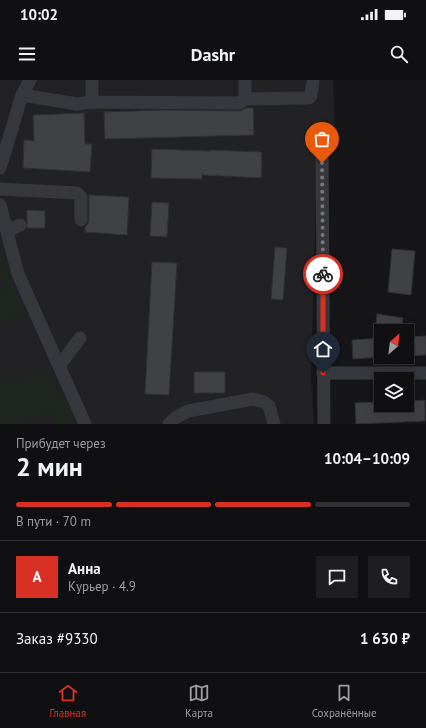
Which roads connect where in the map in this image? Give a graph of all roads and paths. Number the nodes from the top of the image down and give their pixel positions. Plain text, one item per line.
1 (92, 80) edge
2 (245, 80) edge
3 (313, 80) edge
4 (24, 85) edge
5 (245, 99) junction
6 (92, 102) junction
7 (322, 148) dead end
8 (0, 168) edge
9 (0, 189) edge
10 (0, 205) edge
11 (81, 220) dead end
12 (20, 225) dead end
13 (7, 231) junction
14 (80, 338) dead end
15 (59, 366) junction
16 (323, 373) junction
17 (426, 373) edge
18 (85, 424) edge
19 (168, 424) edge
20 (274, 424) edge
21 (324, 424) edge

1 - 6 street
2 - 5 street
3 - 5 street
4 - 6 street
4 - 8 street
5 - 6 street
7 - 16 street
9 - 11 street
10 - 13 street
12 - 13 street
13 - 15 street
14 - 15 street
15 - 18 street
16 - 17 street
16 - 21 street
19 - 20 street

